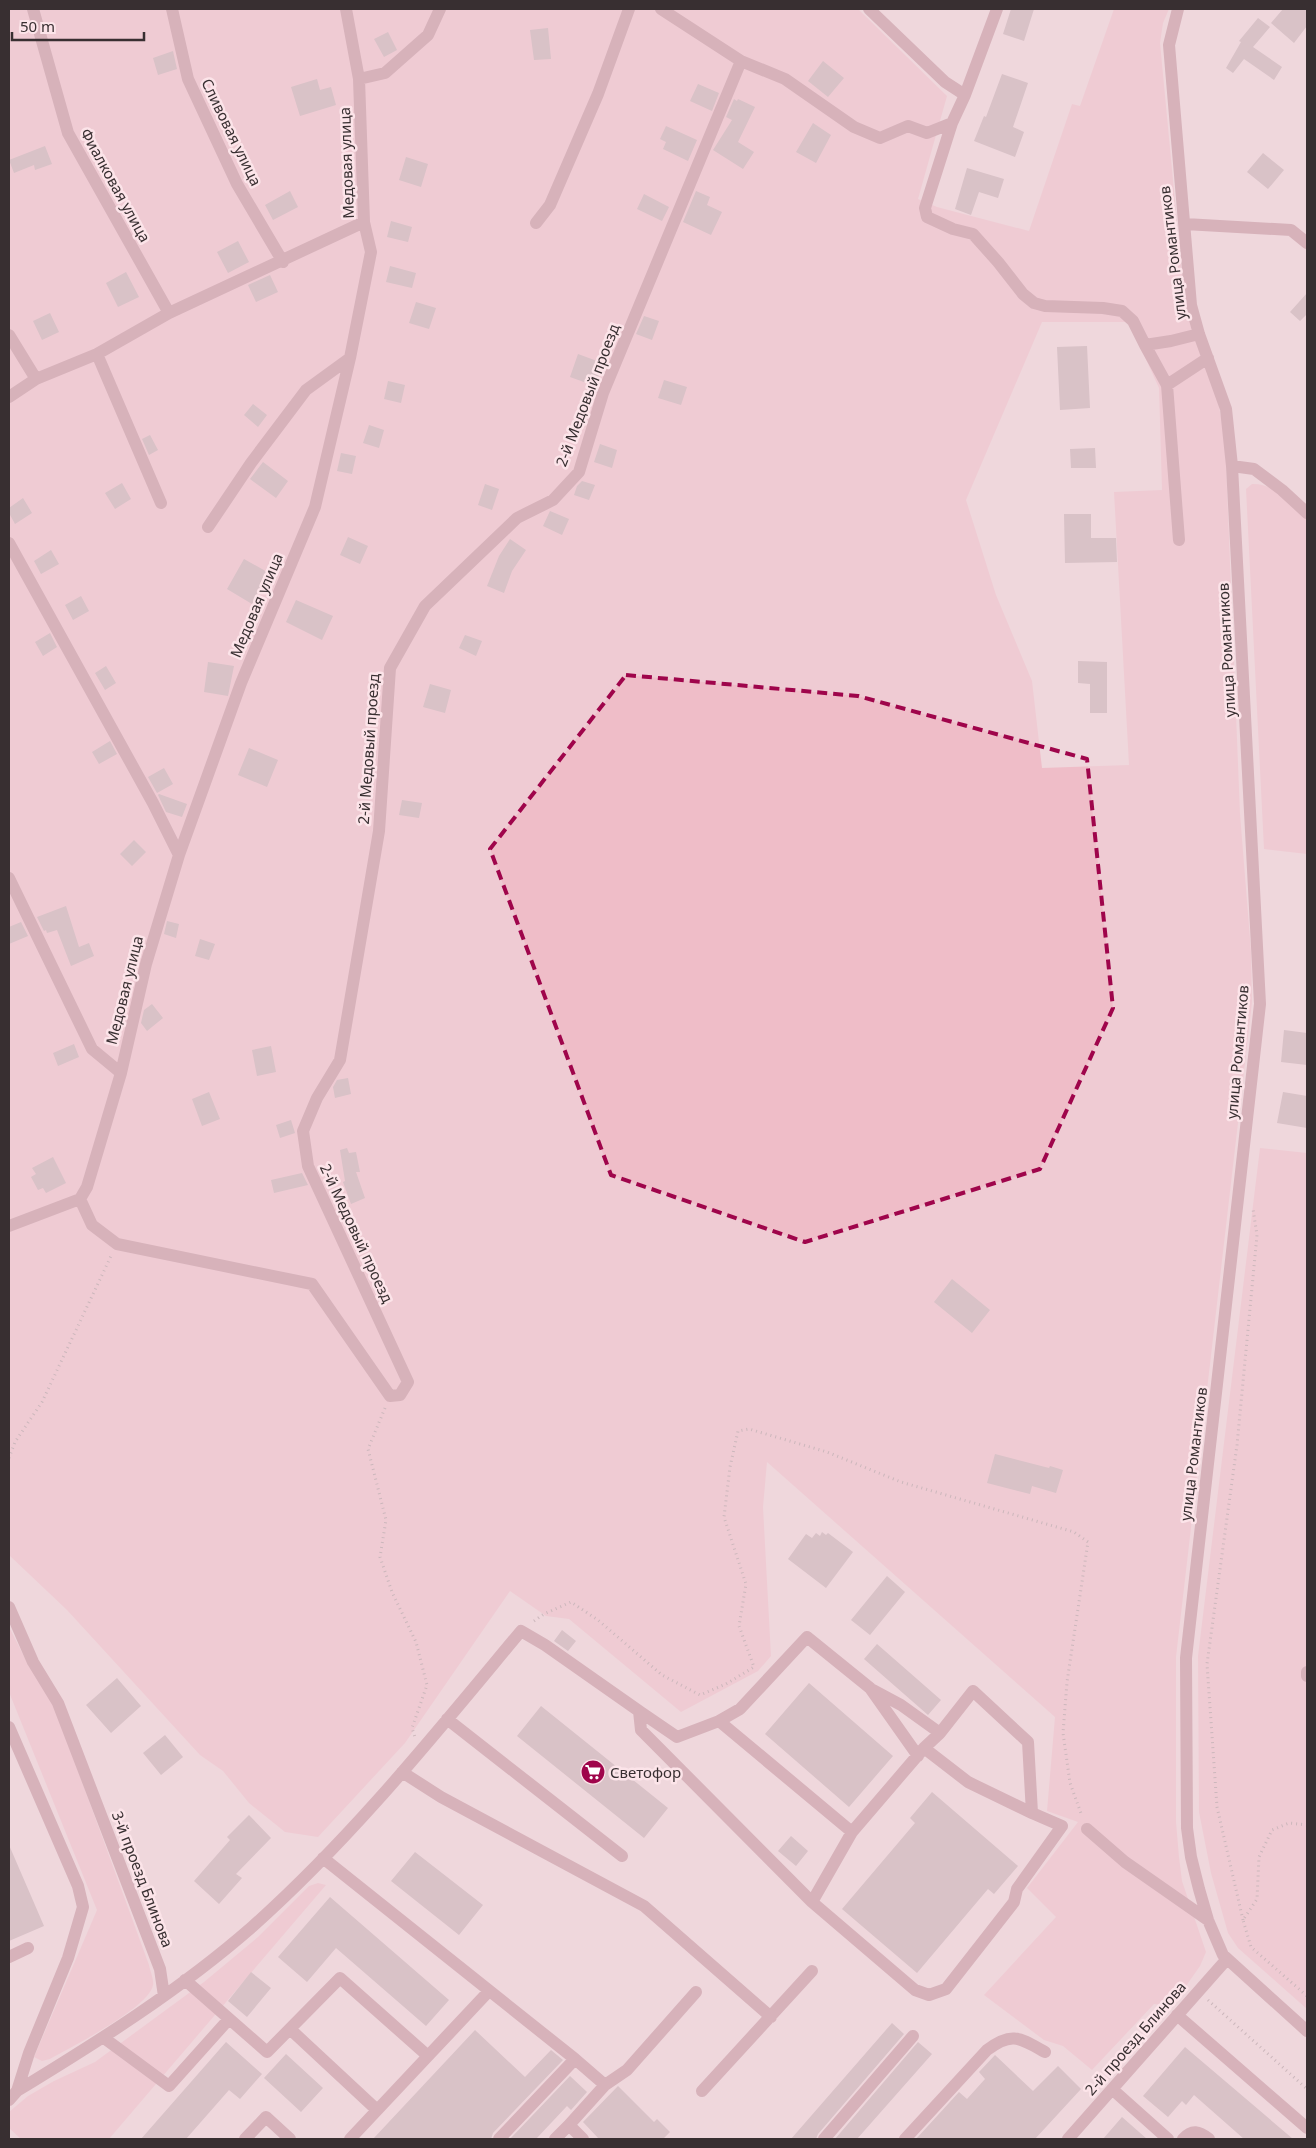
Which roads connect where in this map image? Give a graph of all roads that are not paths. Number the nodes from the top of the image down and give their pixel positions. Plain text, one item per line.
1 (33, 9) edge
2 (172, 9) edge
3 (346, 9) edge
4 (440, 9) edge
5 (629, 9) edge
6 (661, 9) edge
7 (868, 9) edge
8 (997, 9) edge
9 (1178, 9) edge
10 (742, 62) junction
11 (359, 79) junction
12 (965, 95) junction
13 (952, 124) junction
14 (364, 222) junction
15 (536, 223) dead end
16 (1184, 224) junction
17 (1307, 243) edge
18 (283, 262) junction
19 (170, 313) junction
20 (1199, 334) junction
21 (9, 335) edge
22 (1145, 345) junction
23 (97, 354) junction
24 (350, 358) junction
25 (1208, 358) junction
26 (36, 379) junction
27 (1167, 385) junction
28 (9, 396) edge
29 (1232, 466) junction
30 (161, 503) dead end
31 (1307, 512) edge
32 (208, 527) dead end
33 (1179, 540) dead end
34 (9, 543) edge
35 (179, 855) junction
36 (9, 878) edge
37 (121, 1073) junction
38 (80, 1200) junction
39 (9, 1226) edge
40 (9, 1607) edge
41 (1307, 1672) edge
42 (1307, 1676) edge
43 (870, 1688) junction
44 (639, 1711) junction
45 (447, 1719) junction
46 (719, 1721) junction
47 (9, 1727) edge
48 (940, 1733) junction
49 (921, 1752) junction
50 (402, 1772) junction
51 (1032, 1813) junction
52 (1086, 1829) road end
53 (852, 1832) junction
54 (622, 1856) dead end
55 (323, 1858) junction
56 (812, 1902) junction
57 (1208, 1920) junction
58 (28, 1948) dead end
59 (9, 1957) edge
60 (1227, 1959) junction
61 (812, 1971) dead end
62 (186, 1980) junction
63 (489, 1990) junction
64 (696, 1992) dead end
65 (164, 1996) junction
66 (1177, 2015) junction
67 (771, 2017) junction
68 (230, 2018) junction
69 (290, 2029) junction
70 (1307, 2031) edge
71 (913, 2036) dead end
72 (104, 2038) junction
73 (1045, 2052) dead end
74 (428, 2056) junction
75 (575, 2059) junction
76 (605, 2085) junction
77 (1112, 2090) junction
78 (702, 2091) dead end
79 (13, 2095) edge
80 (377, 2110) junction
81 (569, 2125) junction
82 (1307, 2128) edge
83 (245, 2139) edge
84 (290, 2139) edge
85 (350, 2139) edge
86 (499, 2139) edge
87 (555, 2139) edge
88 (584, 2139) edge
89 (824, 2139) edge
90 (905, 2139) edge
91 (1068, 2139) edge
92 (1168, 2139) edge
93 (1183, 2139) edge
94 (1209, 2139) edge

1 - 19 street, Фиалковая улица
2 - 18 street, Сливовая улица
3 - 11 street, Медовая улица
4 - 11 street
5 - 15 street
6 - 10 street
7 - 12 street
8 - 12 street
9 - 16 street, улица Романтиков
10 - 13 street
10 - 38 street, 2-й Медовый проезд
11 - 14 street, Медовая улица
12 - 13 street
13 - 22 street
14 - 18 street
14 - 24 street, Медовая улица
16 - 17 street
16 - 20 street, улица Романтиков
18 - 19 street
19 - 23 street
20 - 22 street
20 - 25 street, улица Романтиков
21 - 26 street
22 - 27 street
23 - 26 street
23 - 30 street
24 - 32 street
24 - 35 street, Медовая улица
25 - 27 street
25 - 29 street, улица Романтиков
26 - 28 street
27 - 33 street
29 - 31 street
29 - 57 street, улица Романтиков
34 - 35 street
35 - 37 street, Медовая улица
36 - 37 street
37 - 38 street, Медовая улица
38 - 39 street
40 - 65 street, 3-й проезд Блинова
41 - 42 street
43 - 46 street
43 - 48 street
43 - 49 street
44 - 45 street
44 - 46 street
44 - 56 street
45 - 50 street
45 - 54 street
46 - 53 street
47 - 79 street
48 - 49 street
48 - 51 street
49 - 51 street
49 - 53 street
50 - 55 street
50 - 67 street
51 - 56 street
52 - 57 street
53 - 56 street
55 - 62 street
55 - 63 street
57 - 60 street, улица Романтиков
58 - 59 street
60 - 66 street, 2-й проезд Блинова
60 - 70 street, улица Романтиков
61 - 67 street
62 - 65 street
62 - 68 street
63 - 74 street
63 - 75 street
64 - 76 street
65 - 72 street
66 - 77 street, 2-й проезд Блинова
66 - 82 street
67 - 78 street
68 - 69 street
68 - 72 street
69 - 74 street
69 - 80 street
71 - 89 street
72 - 79 street
73 - 90 street
74 - 80 street
75 - 76 street
75 - 86 street
76 - 81 street
77 - 91 street, 2-й проезд Блинова
77 - 92 street
80 - 85 street
81 - 87 street
81 - 88 street
83 - 84 street
93 - 94 street

